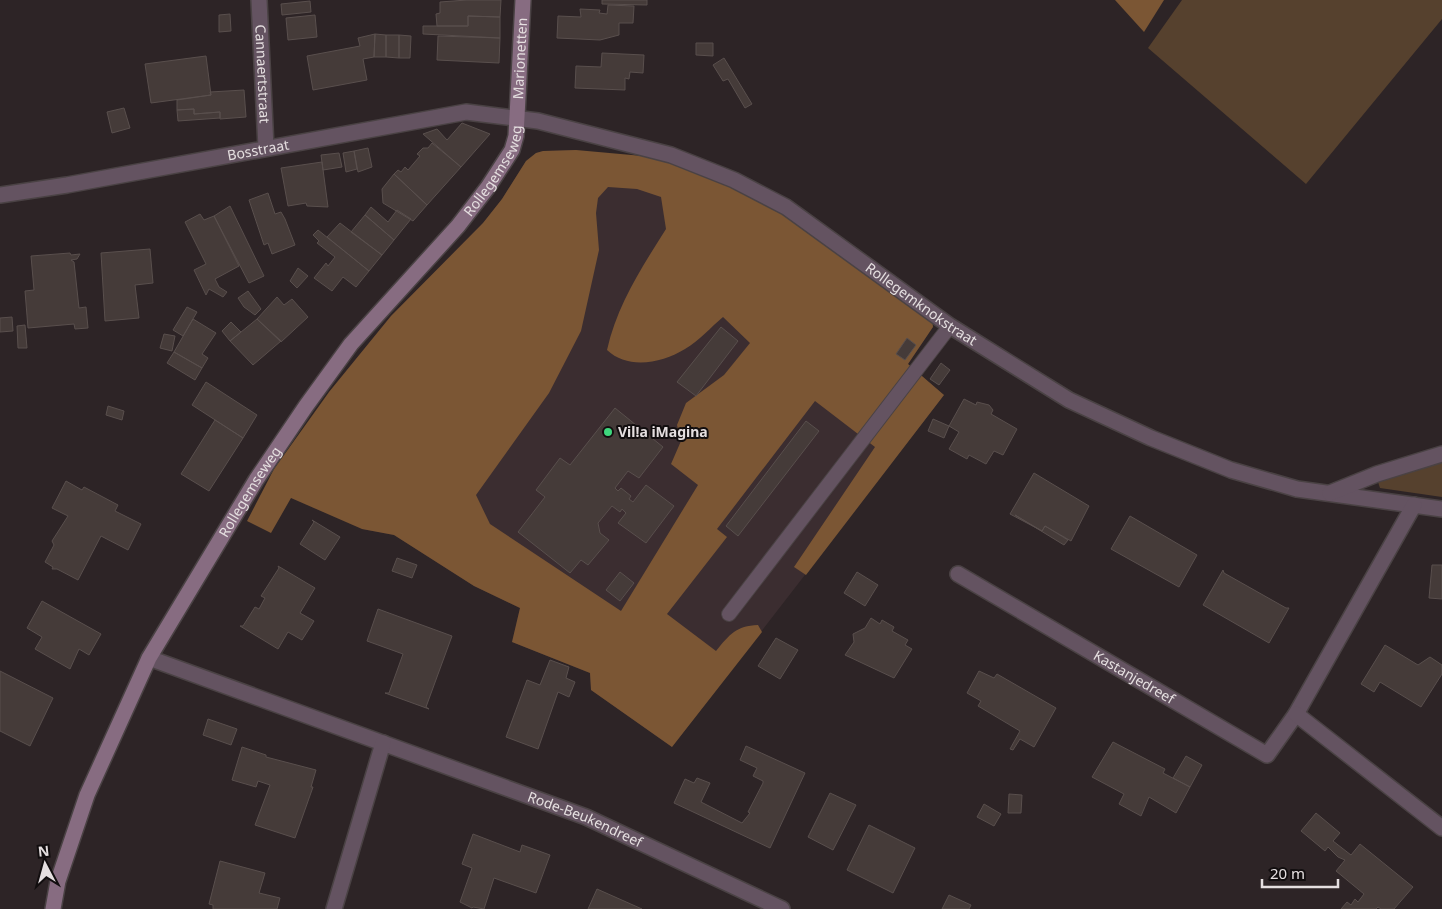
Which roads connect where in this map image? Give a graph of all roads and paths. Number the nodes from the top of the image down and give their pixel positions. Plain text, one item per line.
1 (260, 0) edge
2 (523, 0) edge
3 (516, 118) junction
4 (266, 148) junction
5 (0, 195) edge
6 (950, 326) junction
7 (1442, 454) edge
8 (1329, 493) junction
9 (1414, 505) junction
10 (1442, 509) edge
11 (958, 574) dead end
12 (729, 614) dead end
13 (149, 658) junction
14 (1296, 714) junction
15 (383, 743) junction
16 (1442, 828) edge
17 (53, 909) edge
18 (334, 909) edge
19 (782, 909) edge

1 - 4 street, Cannaertstraat
2 - 3 street, Marionetten
3 - 4 street, Bosstraat
3 - 6 street, Rollegemknokstraat
3 - 13 street, Rollegemseweg
4 - 5 street, Bosstraat
6 - 8 street, Rollegemknokstraat
6 - 12 lane
7 - 8 street, Rollegemknokstraat
8 - 9 street, Rollegemknokstraat
9 - 10 street, Rollegemknokstraat
9 - 14 street, Kastanjedreef
11 - 14 street, Kastanjedreef
13 - 15 street, Rode-Beukendreef
13 - 17 street, Rollegemseweg
14 - 16 street
15 - 18 street
15 - 19 street, Rode-Beukendreef

